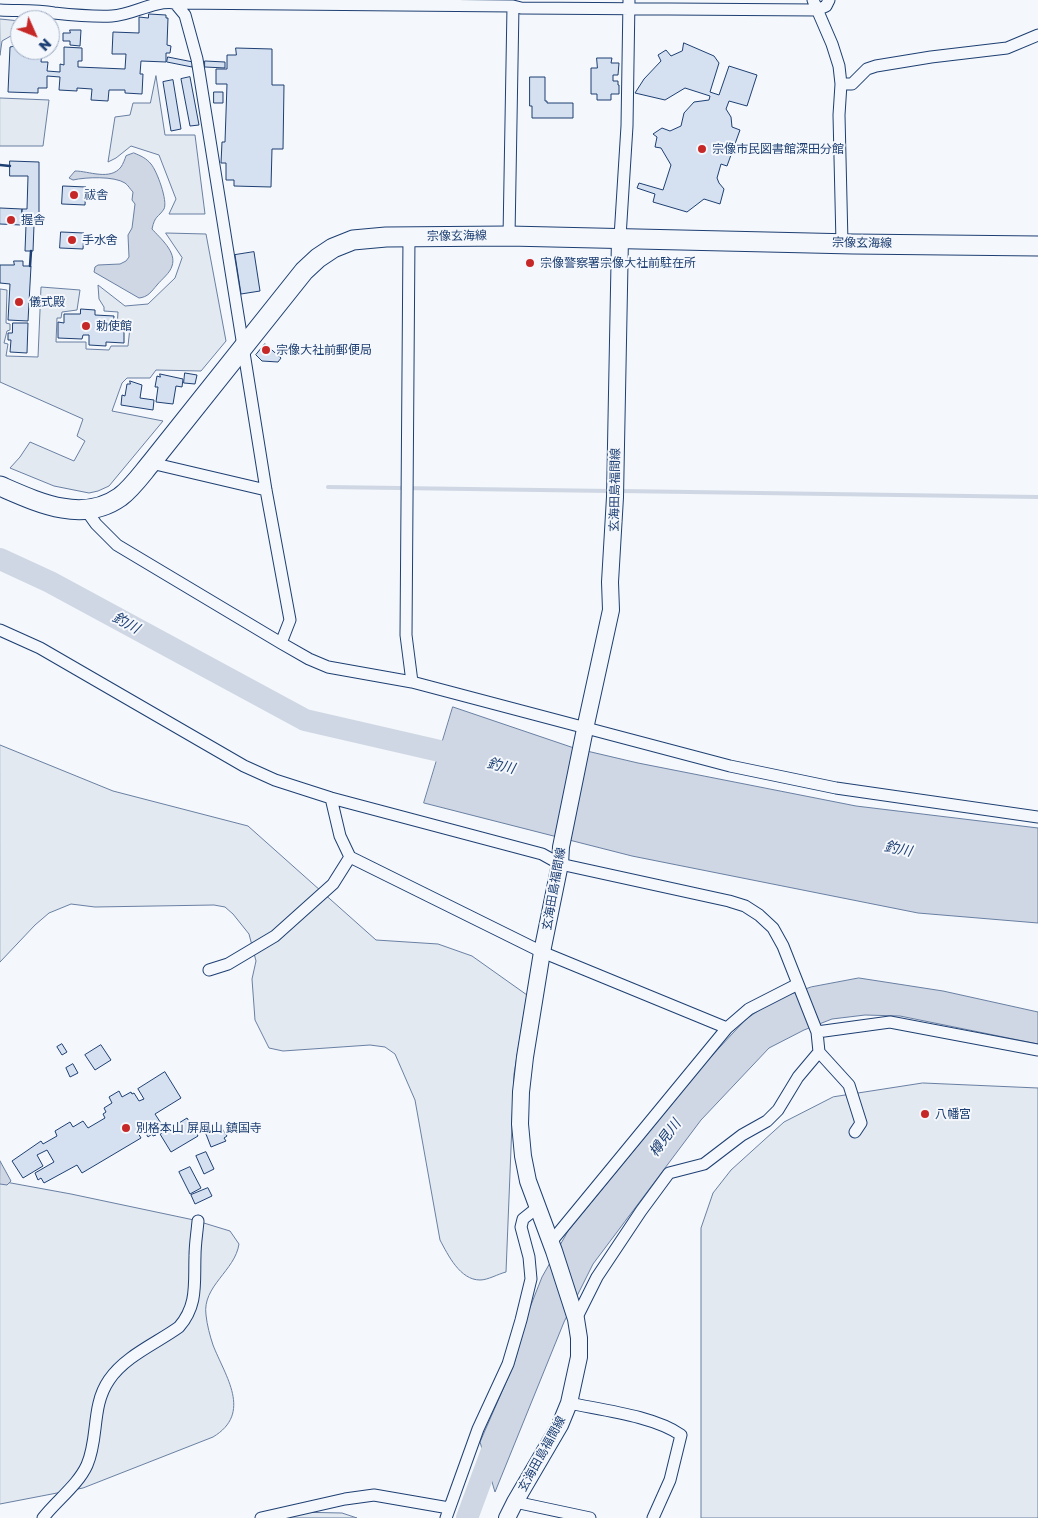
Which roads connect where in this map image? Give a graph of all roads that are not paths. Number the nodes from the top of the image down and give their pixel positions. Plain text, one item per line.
1 (829, 0) edge
2 (175, 1) edge
3 (519, 5) edge
4 (629, 5) edge
5 (815, 5) edge
6 (2, 6) edge
7 (1038, 35) edge
8 (841, 84) junction
9 (508, 236) junction
10 (409, 237) junction
11 (620, 238) junction
12 (842, 243) junction
13 (1038, 246) edge
14 (244, 346) junction
15 (151, 463) junction
16 (0, 486) edge
17 (266, 490) junction
18 (86, 510) junction
19 (0, 630) edge
20 (281, 643) junction
21 (412, 682) junction
22 (584, 735) junction
23 (331, 798) junction
24 (1038, 817) edge
25 (350, 857) junction
26 (560, 864) junction
27 (542, 952) junction
28 (209, 970) dead end
29 (800, 989) junction
30 (727, 1028) junction
31 (817, 1032) junction
32 (1038, 1050) edge
33 (819, 1052) junction
34 (855, 1132) dead end
35 (538, 1207) junction
36 (198, 1221) dead end
37 (553, 1246) junction
38 (575, 1313) junction
39 (569, 1403) junction
40 (515, 1502) junction
41 (448, 1513) edge
42 (43, 1518) edge
43 (261, 1518) edge
44 (507, 1518) edge
45 (590, 1518) edge
46 (653, 1518) edge

1 - 5 street
2 - 3 street
2 - 6 street
2 - 14 street
3 - 4 street
3 - 9 street
4 - 5 street
4 - 11 street
5 - 8 street
7 - 8 street
8 - 12 street
9 - 10 main road, 宗像玄海線
9 - 11 main road, 宗像玄海線
10 - 14 main road, 宗像玄海線
10 - 21 street
11 - 12 main road, 宗像玄海線
11 - 22 main road, 玄海田島福間線
12 - 13 main road, 宗像玄海線
14 - 15 main road, 宗像玄海線
14 - 17 street
15 - 17 street
15 - 18 main road, 宗像玄海線
16 - 18 main road, 宗像玄海線
17 - 20 street
18 - 20 street
19 - 23 street
20 - 21 street
21 - 22 street
22 - 24 street
22 - 26 main road, 玄海田島福間線
23 - 25 street
23 - 26 street
25 - 27 street
25 - 28 street
26 - 27 main road, 玄海田島福間線
26 - 29 street
27 - 30 street
27 - 35 main road, 玄海田島福間線
29 - 30 street
29 - 31 street
30 - 37 street
31 - 32 street
31 - 33 street
33 - 34 street
33 - 38 street
35 - 37 main road, 玄海田島福間線
35 - 41 street
36 - 42 street
37 - 38 main road, 玄海田島福間線
38 - 39 main road, 玄海田島福間線
39 - 40 main road, 玄海田島福間線
39 - 46 street
40 - 44 main road, 玄海田島福間線
40 - 45 street
41 - 43 street

